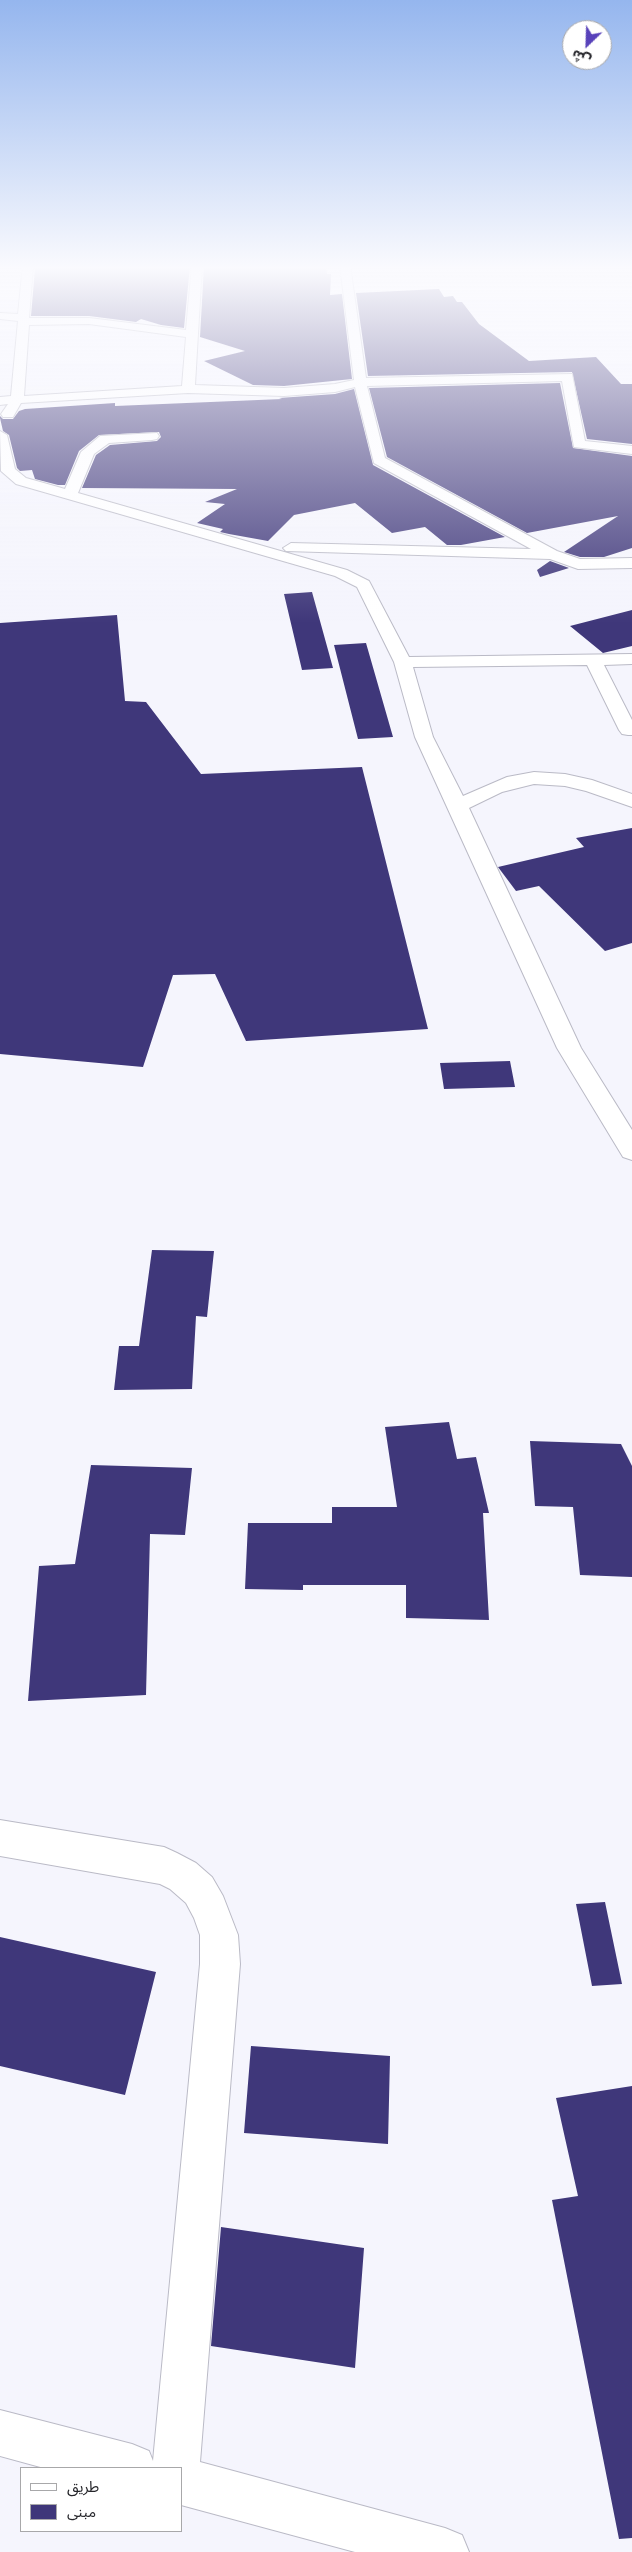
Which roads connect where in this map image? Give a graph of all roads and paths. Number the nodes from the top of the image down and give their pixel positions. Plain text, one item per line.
1 (18, 384) edge
2 (188, 384) edge
3 (351, 384) edge
4 (361, 384) edge
5 (569, 384) edge
6 (188, 389) junction
7 (17, 400) junction
8 (0, 401) edge
9 (0, 425) edge
10 (0, 435) edge
11 (152, 436) dead end
12 (632, 450) edge
13 (70, 495) junction
14 (236, 544) junction
15 (552, 554) junction
16 (632, 563) edge
17 (593, 660) junction
18 (632, 660) edge
19 (403, 662) junction
20 (628, 730) dead end
21 (632, 801) edge
22 (458, 806) junction
23 (632, 1151) edge
24 (0, 1838) edge
25 (0, 2433) edge
26 (128, 2467) edge
27 (176, 2467) edge
28 (182, 2481) edge
29 (445, 2552) edge

1 - 7 street
2 - 6 street
3 - 6 street
4 - 15 street
5 - 12 street
6 - 7 street
7 - 8 street
7 - 9 street
10 - 13 street
11 - 13 street
13 - 14 street
14 - 15 street
14 - 19 street
15 - 16 street
17 - 18 street
17 - 19 street
17 - 20 street
19 - 22 street
21 - 22 street
22 - 23 street
24 - 27 street
25 - 26 street
28 - 29 street

